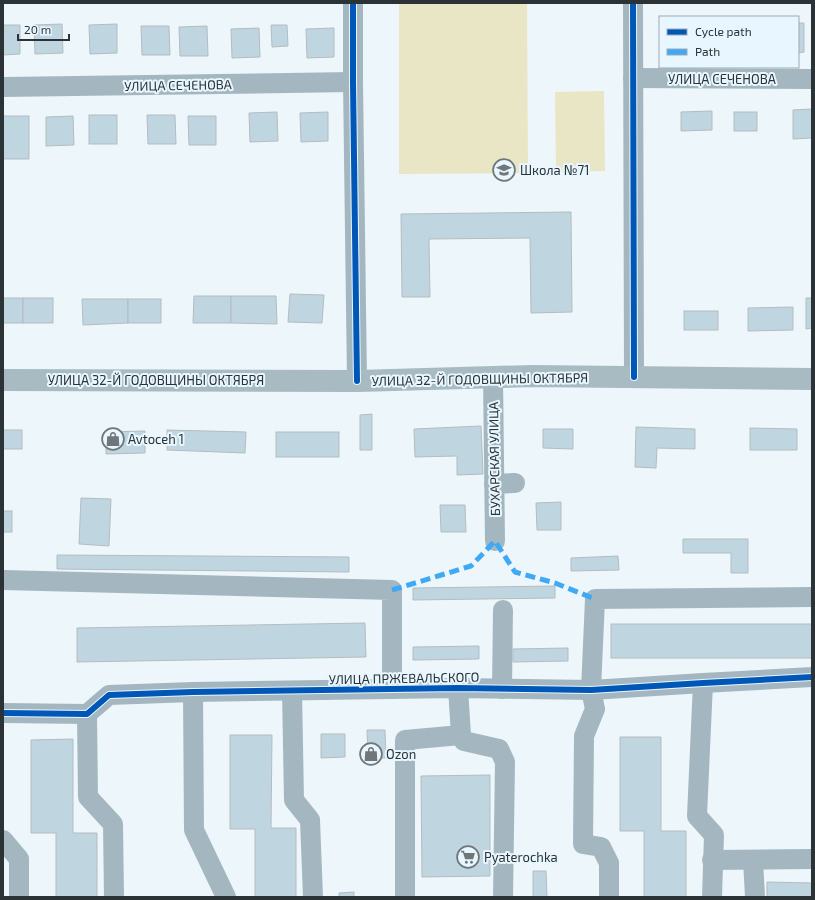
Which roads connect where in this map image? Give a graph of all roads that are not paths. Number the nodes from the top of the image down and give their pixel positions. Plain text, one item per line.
1 (353, 3) edge
2 (633, 3) edge
3 (633, 78) junction
4 (812, 79) edge
5 (353, 82) junction
6 (3, 87) edge
7 (493, 376) junction
8 (634, 377) junction
9 (812, 379) edge
10 (3, 380) edge
11 (357, 381) junction
12 (515, 483) dead end
13 (494, 484) junction
14 (494, 541) dead end
15 (3, 580) edge
16 (812, 596) edge
17 (503, 610) dead end
18 (812, 678) edge
19 (702, 683) junction
20 (458, 688) junction
21 (392, 689) junction
22 (502, 689) junction
23 (591, 690) junction
24 (292, 691) junction
25 (193, 692) junction
26 (3, 713) edge
27 (86, 714) junction
28 (460, 735) junction
29 (3, 840) edge
30 (812, 859) edge
31 (712, 860) junction
32 (753, 860) junction
33 (19, 897) edge
34 (114, 897) edge
35 (226, 897) edge
36 (313, 897) edge
37 (405, 897) edge
38 (503, 897) edge
39 (609, 897) edge
40 (712, 897) edge
41 (754, 897) edge

1 - 5 street
2 - 3 street
3 - 4 street, УЛИЦА СЕЧЕНОВА
3 - 8 street
5 - 6 street, УЛИЦА СЕЧЕНОВА
5 - 11 street
7 - 8 main road, УЛИЦА 32-Й ГОДОВЩИНЫ ОКТЯБРЯ
7 - 11 main road, УЛИЦА 32-Й ГОДОВЩИНЫ ОКТЯБРЯ
7 - 13 street, БУХАРСКАЯ УЛИЦА
8 - 9 main road, УЛИЦА 32-Й ГОДОВЩИНЫ ОКТЯБРЯ
10 - 11 main road, УЛИЦА 32-Й ГОДОВЩИНЫ ОКТЯБРЯ
12 - 13 street
13 - 14 street, БУХАРСКАЯ УЛИЦА
15 - 21 street
16 - 23 street
17 - 22 street
18 - 19 street, УЛИЦА ПРЖЕВАЛЬСКОГО
19 - 23 street, УЛИЦА ПРЖЕВАЛЬСКОГО
19 - 31 street
20 - 21 street, УЛИЦА ПРЖЕВАЛЬСКОГО
20 - 22 street, УЛИЦА ПРЖЕВАЛЬСКОГО
20 - 28 street
21 - 24 street, УЛИЦА ПРЖЕВАЛЬСКОГО
22 - 23 street, УЛИЦА ПРЖЕВАЛЬСКОГО
23 - 39 street
24 - 25 street, УЛИЦА ПРЖЕВАЛЬСКОГО
24 - 36 street
25 - 27 street, УЛИЦА ПРЖЕВАЛЬСКОГО
25 - 35 street
26 - 27 street
27 - 34 street
28 - 37 street
28 - 38 street
29 - 33 street
30 - 32 street
31 - 32 street
31 - 40 street
32 - 41 street

